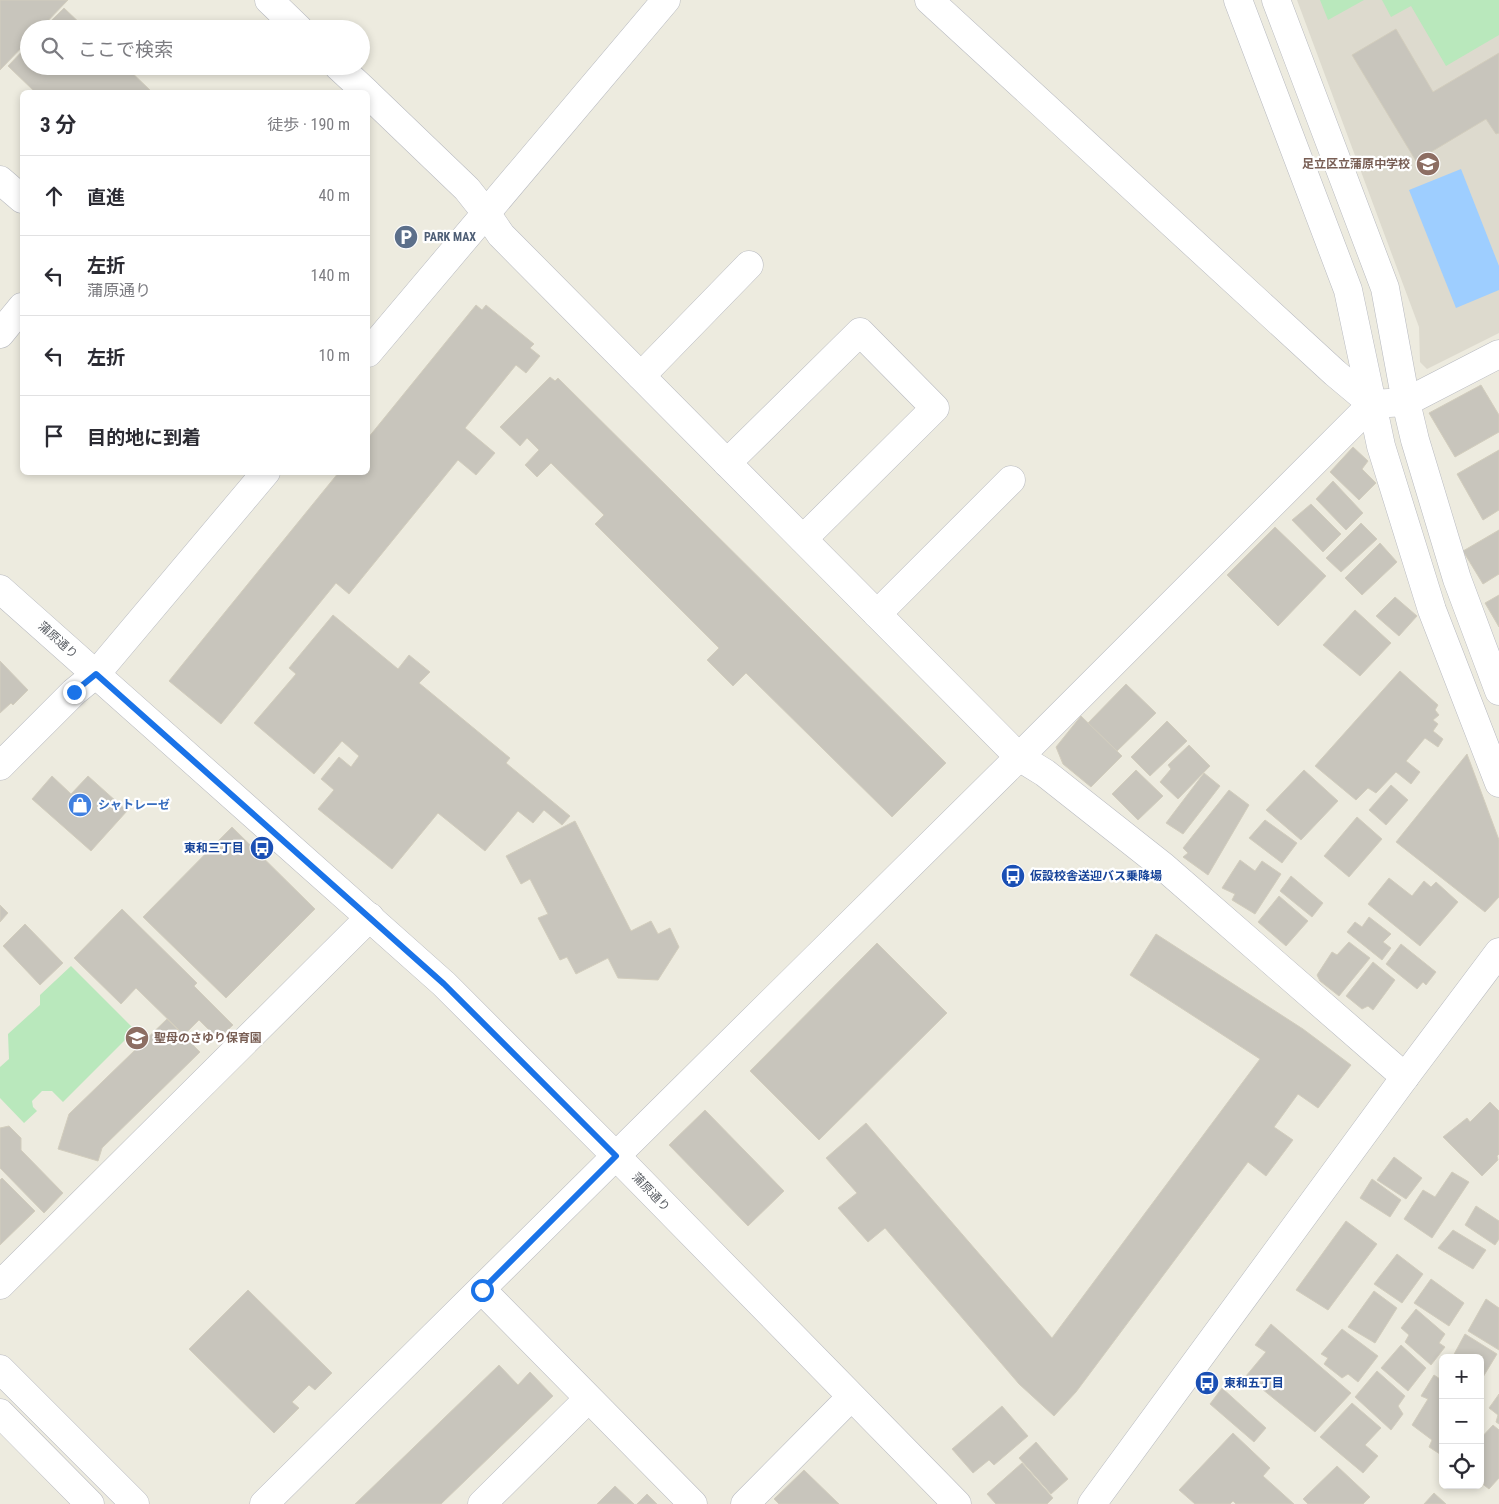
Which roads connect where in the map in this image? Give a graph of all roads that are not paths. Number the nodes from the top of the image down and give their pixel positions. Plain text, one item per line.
1 (269, 0) edge
2 (666, 0) edge
3 (929, 0) edge
4 (1238, 0) edge
5 (1276, 0) edge
6 (290, 20) edge
7 (348, 75) edge
8 (364, 90) edge
9 (370, 96) edge
10 (0, 180) edge
11 (20, 198) edge
12 (486, 213) junction
13 (749, 265) dead end
14 (20, 310) edge
15 (0, 334) edge
16 (370, 351) edge
17 (1499, 354) edge
18 (641, 376) junction
19 (1406, 402) junction
20 (1372, 404) junction
21 (727, 463) junction
22 (263, 475) edge
23 (1011, 480) dead end
24 (803, 539) junction
25 (0, 589) edge
26 (877, 614) junction
27 (96, 674) junction
28 (1499, 692) edge
29 (1019, 757) junction
30 (0, 766) edge
31 (1499, 783) edge
32 (370, 917) junction
33 (1499, 952) edge
34 (1404, 1077) junction
35 (616, 1156) junction
36 (0, 1285) edge
37 (482, 1290) junction
38 (0, 1369) edge
39 (851, 1397) junction
40 (588, 1398) junction
41 (0, 1413) edge
42 (90, 1504) edge
43 (134, 1504) edge
44 (264, 1504) edge
45 (482, 1504) edge
46 (693, 1504) edge
47 (745, 1504) edge
48 (958, 1504) edge
49 (1092, 1504) edge

1 - 6 street
2 - 12 street
3 - 20 street
4 - 20 street
5 - 19 street
7 - 8 street
9 - 12 street
10 - 11 street
12 - 16 street
12 - 18 street
13 - 18 street
14 - 15 street
17 - 19 street
18 - 21 street
19 - 20 street
19 - 28 street
20 - 29 street
20 - 31 street
21 - 24 street
21 - 24 street
22 - 27 street
23 - 26 street
24 - 26 street
25 - 27 street, 蒲原通り
26 - 29 street
27 - 30 street
27 - 32 street, 蒲原通り
29 - 34 street
29 - 35 street
32 - 35 street, 蒲原通り
32 - 36 street
33 - 34 street
34 - 49 street
35 - 37 street
35 - 39 street, 蒲原通り
37 - 40 street
37 - 44 street
38 - 43 street
39 - 47 street
39 - 48 street, 蒲原通り
40 - 45 street
40 - 46 street
41 - 42 street

